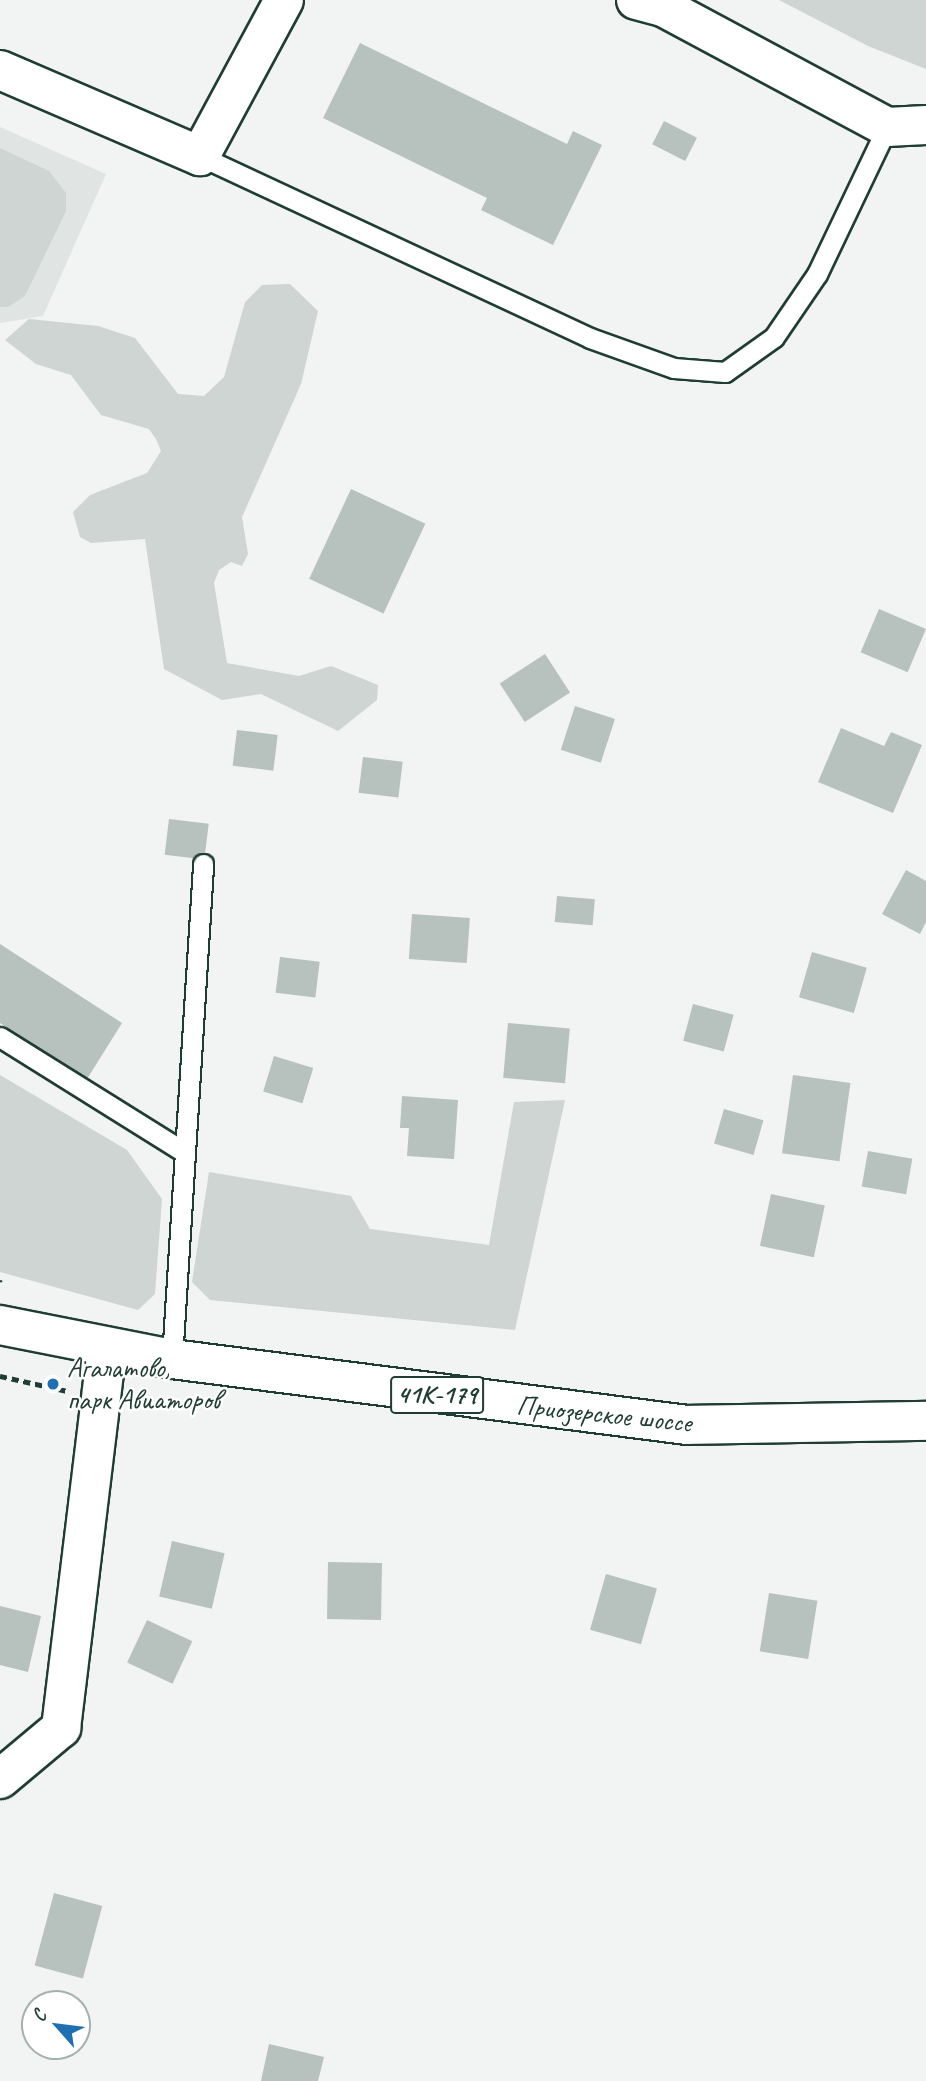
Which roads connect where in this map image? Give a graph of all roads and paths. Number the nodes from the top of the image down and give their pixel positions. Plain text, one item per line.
1 (285, 0) edge
2 (636, 0) edge
3 (0, 70) edge
4 (926, 125) edge
5 (887, 127) junction
6 (200, 156) junction
7 (203, 864) dead end
8 (0, 1037) edge
9 (181, 1150) junction
10 (0, 1325) edge
11 (107, 1349) junction
12 (172, 1359) junction
13 (0, 1376) edge
14 (96, 1397) junction
15 (925, 1421) edge
16 (0, 1779) edge

1 - 6 street
2 - 5 street
3 - 6 street
4 - 5 street
5 - 6 lane
7 - 9 lane
8 - 9 lane
9 - 12 lane
10 - 11 street, Приозерское шоссе / 41К-179
11 - 12 street, Приозерское шоссе / 41К-179
11 - 14 street
12 - 15 street, Приозерское шоссе / 41К-179
13 - 14 path
14 - 16 street

